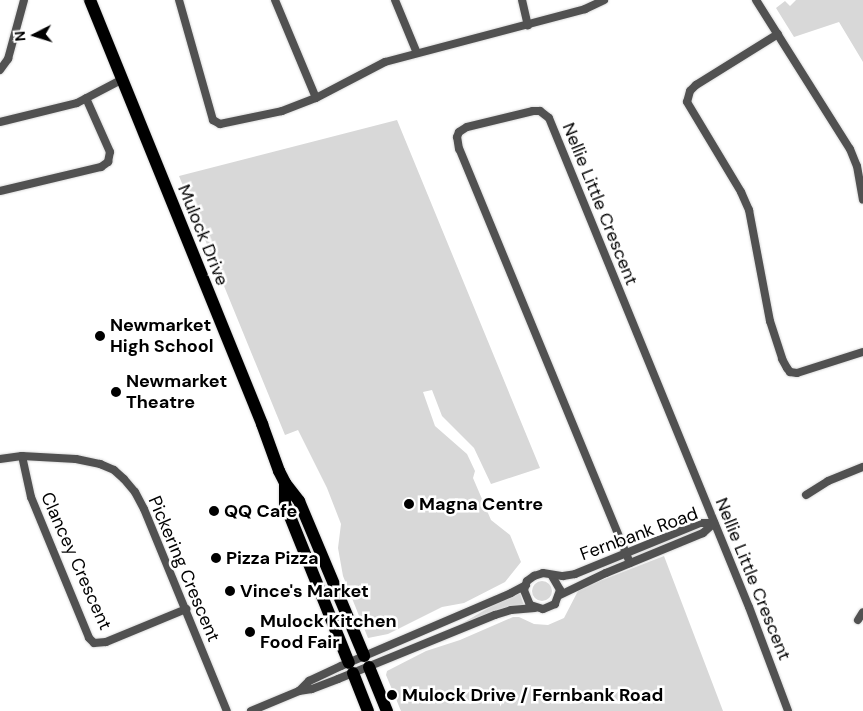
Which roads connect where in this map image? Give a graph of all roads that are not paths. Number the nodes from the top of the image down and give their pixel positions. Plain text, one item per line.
1 (24, 0) edge
2 (90, 0) edge
3 (179, 0) edge
4 (275, 0) edge
5 (395, 0) edge
6 (522, 0) edge
7 (604, 0) edge
8 (756, 0) edge
9 (528, 25) junction
10 (778, 34) junction
11 (418, 53) junction
12 (0, 70) edge
13 (123, 79) junction
14 (86, 98) junction
15 (316, 98) junction
16 (0, 122) edge
17 (0, 191) edge
18 (863, 199) edge
19 (863, 352) edge
20 (22, 456) junction
21 (0, 459) edge
22 (863, 467) edge
23 (285, 484) junction
24 (806, 495) dead end
25 (714, 523) junction
26 (626, 553) junction
27 (630, 563) junction
28 (552, 576) junction
29 (526, 585) junction
30 (560, 595) junction
31 (535, 608) junction
32 (186, 609) junction
33 (863, 612) edge
34 (858, 620) dead end
35 (367, 661) junction
36 (351, 668) junction
37 (228, 711) edge
38 (251, 711) edge
39 (368, 711) edge
40 (387, 711) edge
41 (788, 711) edge

1 - 12 street
2 - 13 main road, Mulock Drive
3 - 15 street
4 - 15 street
5 - 11 street
6 - 9 street
7 - 9 street
8 - 10 street
9 - 11 street
10 - 18 street
10 - 19 street
11 - 15 street
13 - 14 street
13 - 23 main road, Mulock Drive
14 - 16 street
14 - 17 street
20 - 21 street, Pickering Crescent
20 - 32 street, Pickering Crescent
20 - 32 street, Clancey Crescent
22 - 24 street
23 - 35 main road, Mulock Drive
23 - 36 main road, Mulock Drive
25 - 26 street, Fernbank Road
25 - 26 street, Nellie Little Crescent
25 - 27 street, Fernbank Road
25 - 41 street, Nellie Little Crescent
26 - 27 street, Nellie Little Crescent
26 - 28 street, Fernbank Road
27 - 30 street, Fernbank Road
28 - 29 street
28 - 30 street
29 - 31 street
29 - 35 street
30 - 31 street
31 - 35 street
32 - 37 street, Pickering Crescent
33 - 34 street
35 - 36 street
35 - 36 street
35 - 40 main road, Mulock Drive
36 - 38 street
36 - 39 main road, Mulock Drive

